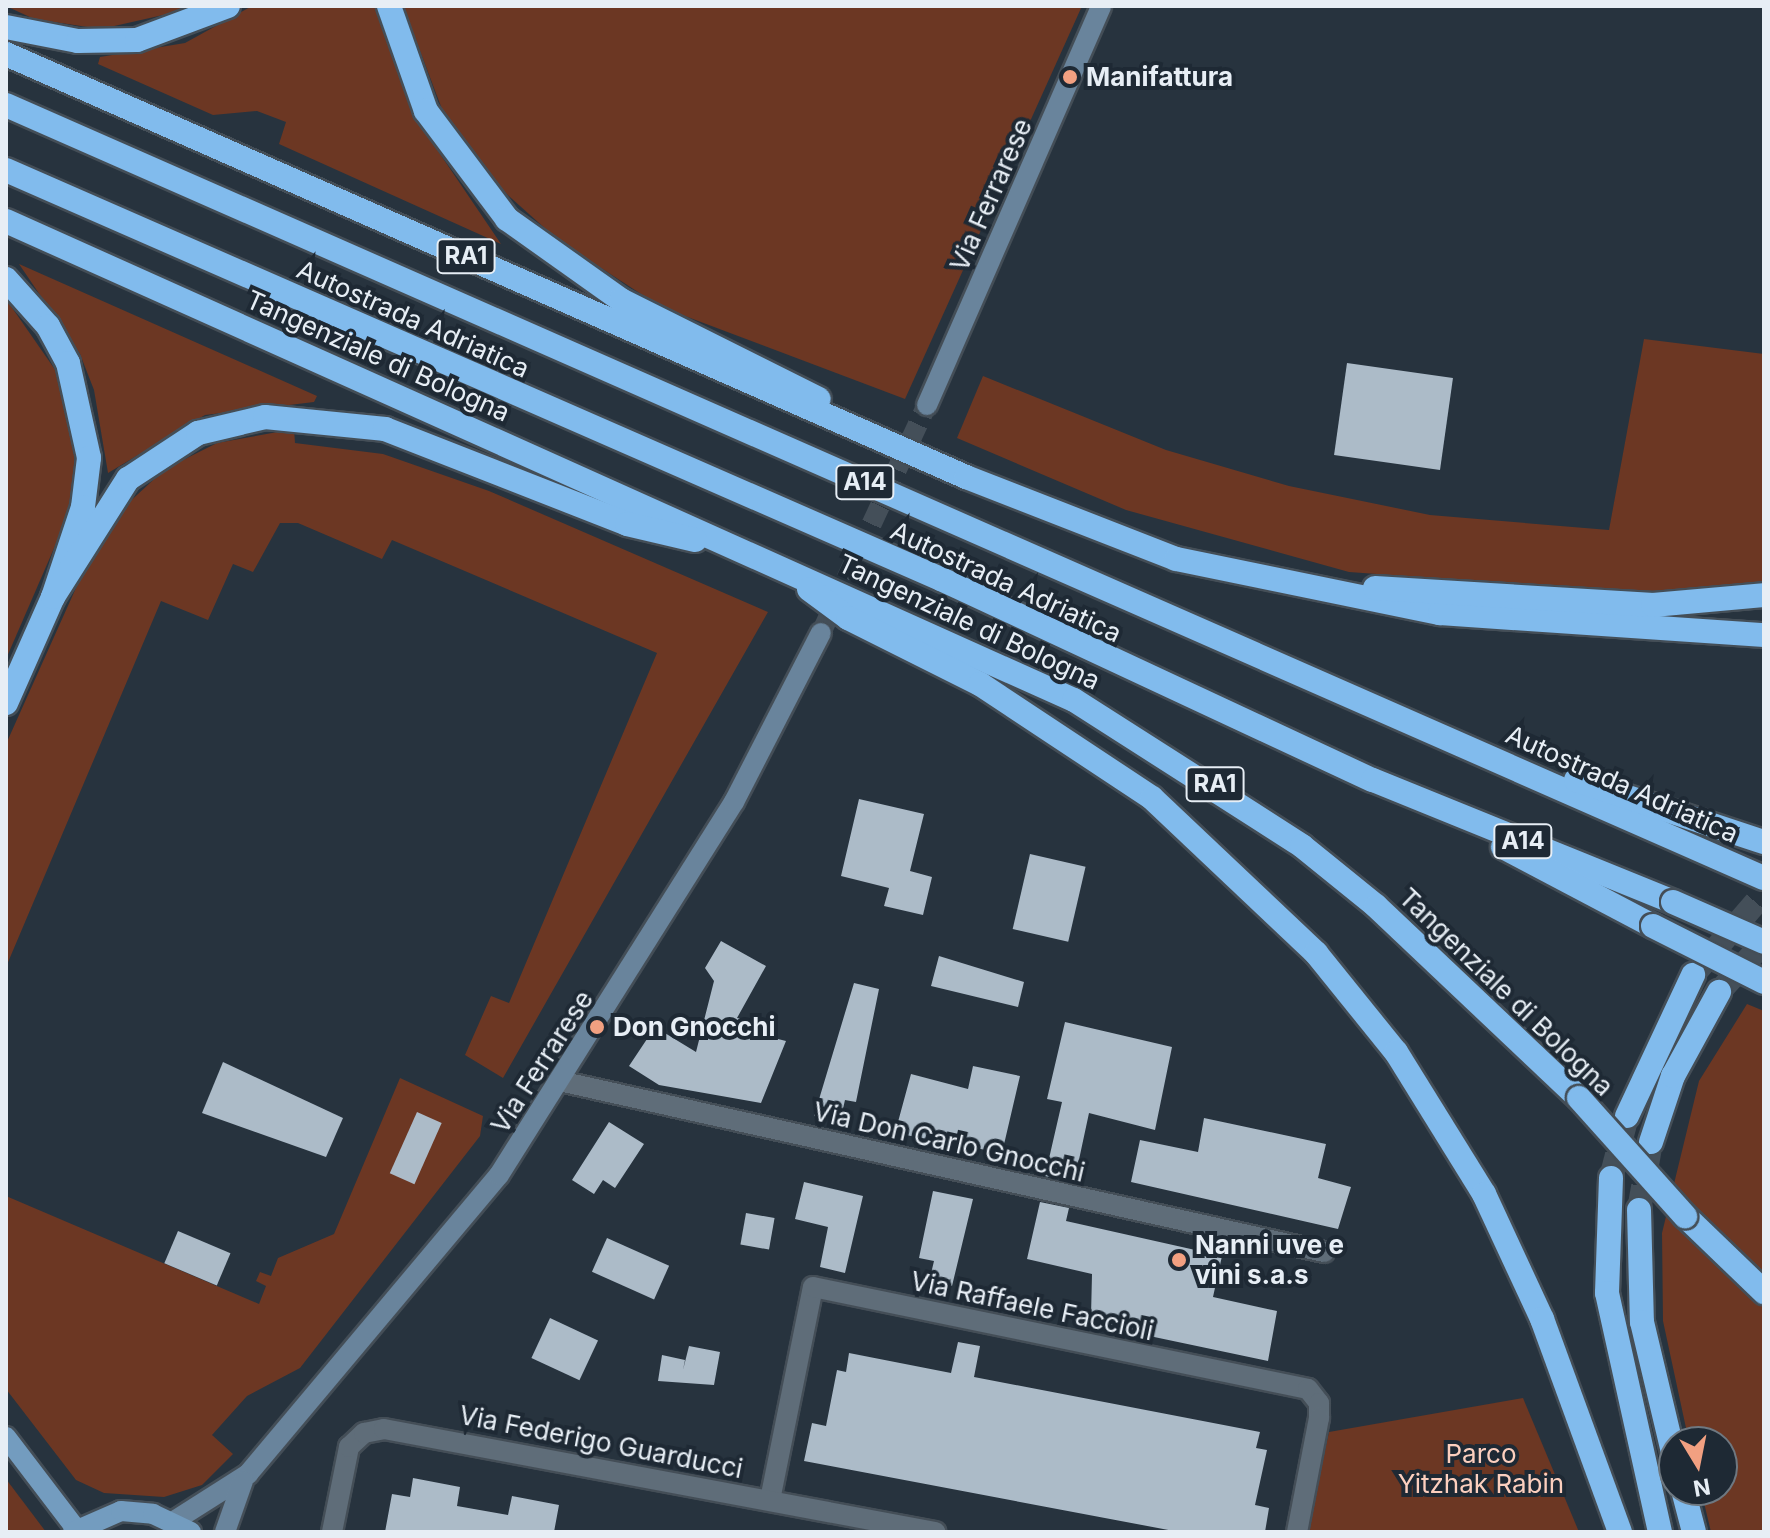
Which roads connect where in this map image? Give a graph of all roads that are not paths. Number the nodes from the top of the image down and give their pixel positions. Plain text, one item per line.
1 (228, 6) edge
2 (389, 6) edge
3 (1101, 6) edge
4 (6, 27) edge
5 (6, 54) edge
6 (6, 105) edge
7 (6, 170) edge
8 (6, 221) edge
9 (6, 279) edge
10 (927, 405) tunnel mouth
11 (926, 459) junction
12 (746, 552) junction
13 (787, 568) junction
14 (1240, 575) junction
15 (1764, 595) edge
16 (53, 597) junction
17 (821, 633) tunnel mouth
18 (1764, 635) edge
19 (6, 703) edge
20 (1443, 735) junction
21 (1373, 780) junction
22 (1757, 840) edge
23 (1764, 878) edge
24 (1764, 942) edge
25 (1693, 975) tunnel mouth
26 (1764, 982) edge
27 (1719, 992) tunnel mouth
28 (564, 1082) junction
29 (1627, 1116) tunnel mouth
30 (1651, 1142) tunnel mouth
31 (1611, 1178) tunnel mouth
32 (1639, 1210) tunnel mouth
33 (1324, 1252) dead end
34 (1764, 1292) edge
35 (1667, 1426) edge
36 (6, 1437) edge
37 (245, 1477) junction
38 (770, 1500) junction
39 (1687, 1506) edge
40 (183, 1526) edge
41 (889, 1528) edge
42 (74, 1530) edge
43 (225, 1532) edge
44 (332, 1532) edge
45 (935, 1532) edge
46 (1297, 1532) edge
47 (1620, 1532) edge
48 (1660, 1532) edge
49 (1694, 1532) edge

1 - 4 highway
2 - 11 highway
3 - 10 main road, Via Ferrarese
5 - 11 highway, RA1
6 - 20 highway, Autostrada Adriatica / A14
7 - 21 highway, Autostrada Adriatica / A14
8 - 12 highway, Tangenziale di Bologna / RA1
9 - 16 highway
11 - 14 highway, RA1
12 - 13 highway, Tangenziale di Bologna / RA1
12 - 16 highway
13 - 34 highway, Tangenziale di Bologna / RA1, bridge
13 - 47 highway
14 - 15 highway
14 - 18 highway, RA1
16 - 19 highway
17 - 28 main road, Via Ferrarese
20 - 22 highway
20 - 23 highway, Autostrada Adriatica / A14
21 - 24 highway, Autostrada Adriatica / A14, bridge
21 - 26 highway, bridge
25 - 29 highway
27 - 30 highway
28 - 33 street, Via Don Carlo Gnocchi
28 - 37 main road, Via Ferrarese
31 - 48 highway
32 - 35 highway
36 - 42 main road
37 - 40 main road, Via Ferrarese
37 - 43 main road, Via Ferrarese
38 - 41 street, Via Federigo Guarducci
38 - 44 street, Via Federigo Guarducci
38 - 46 street, Via Raffaele Faccioli
39 - 49 highway
40 - 42 main road
41 - 45 street, Via Federigo Guarducci

